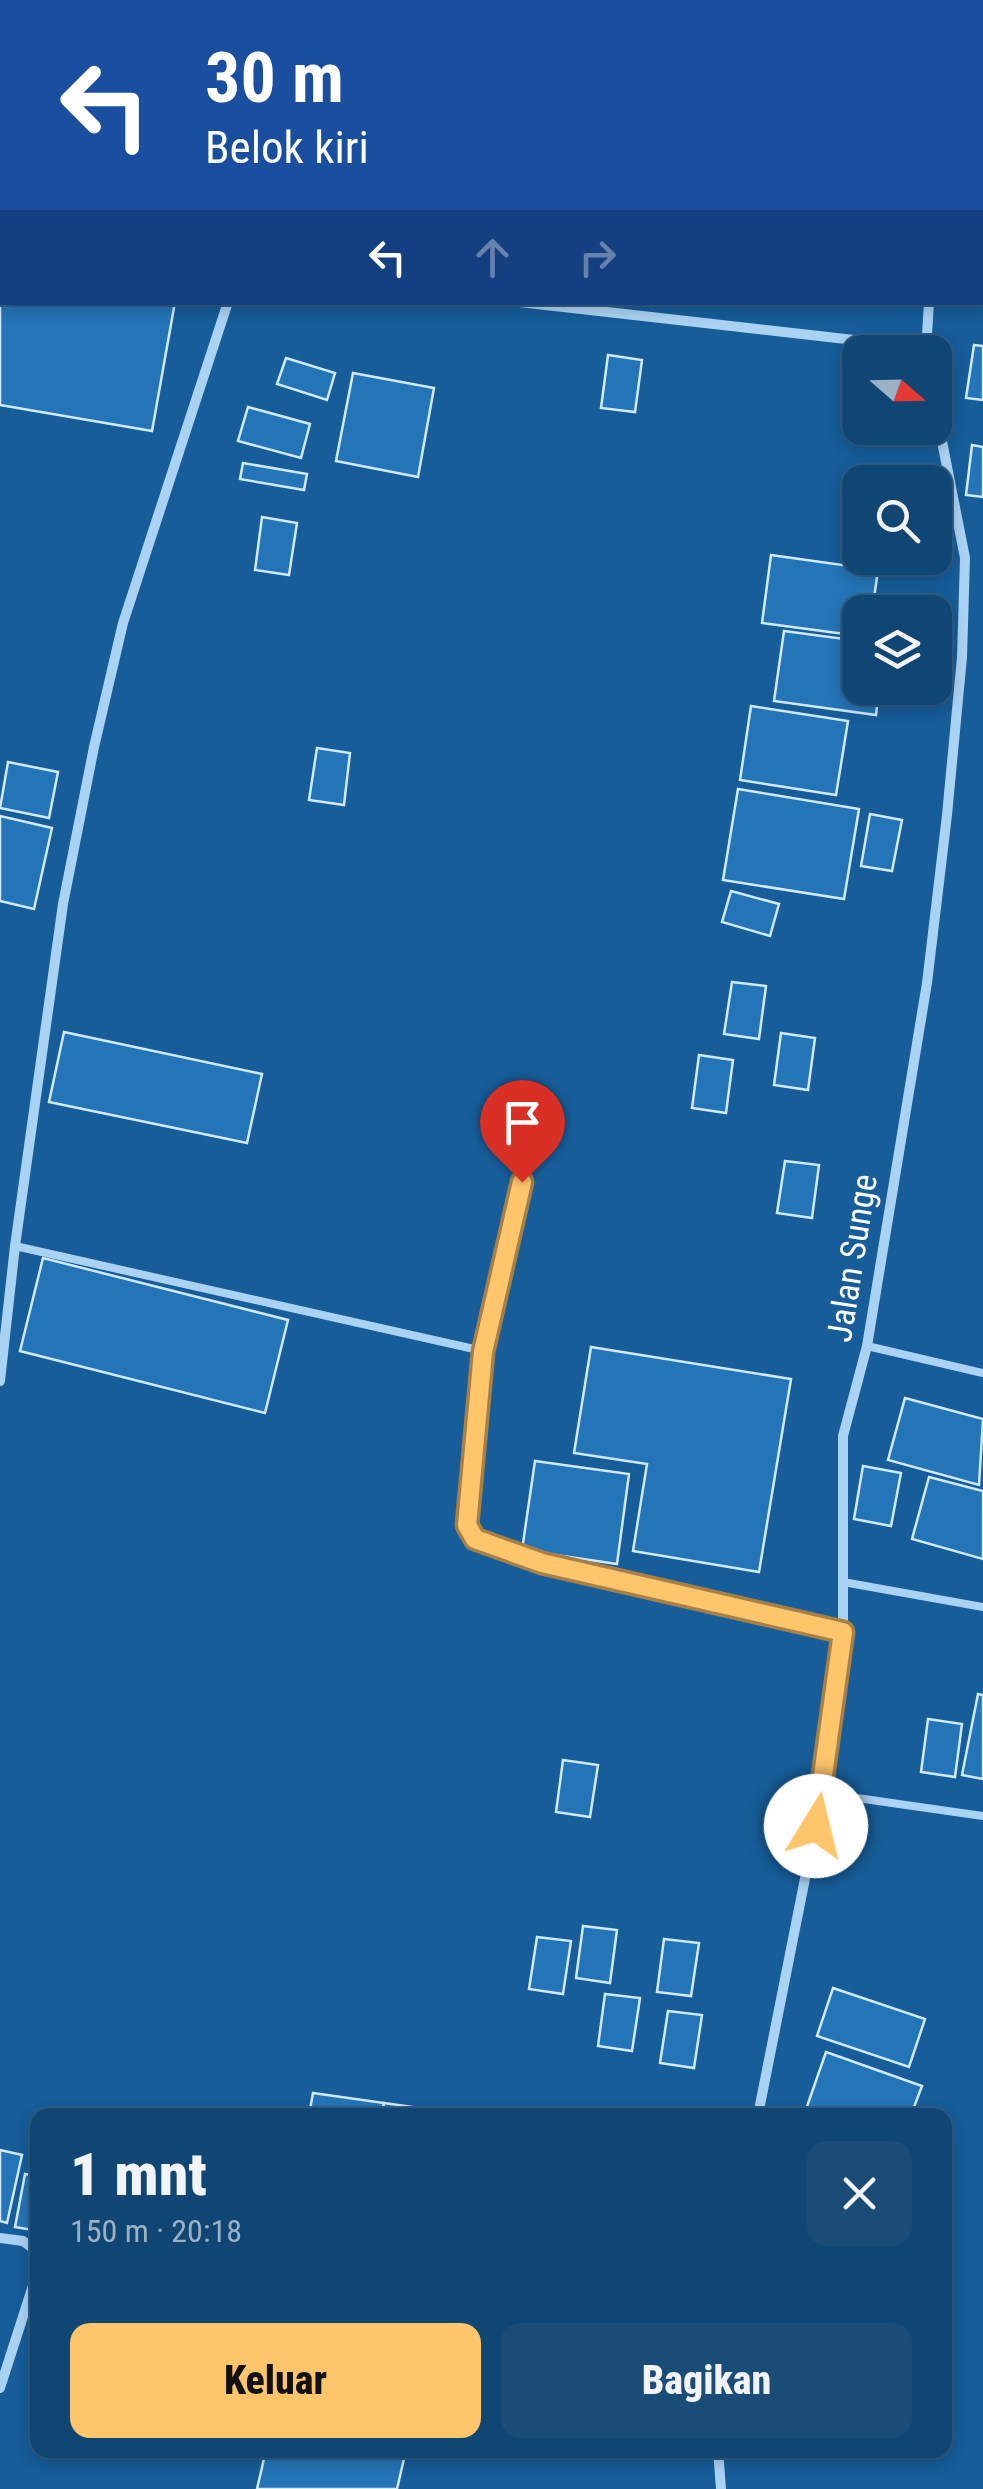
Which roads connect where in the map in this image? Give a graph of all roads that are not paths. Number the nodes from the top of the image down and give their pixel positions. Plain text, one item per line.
1 (227, 305) edge
2 (544, 305) edge
3 (929, 305) edge
4 (927, 335) edge
5 (842, 340) edge
6 (943, 445) edge
7 (522, 1182) dead end
8 (15, 1246) junction
9 (3, 1326) edge
10 (867, 1346) junction
11 (483, 1352) junction
12 (983, 1373) edge
13 (0, 1381) edge
14 (843, 1582) junction
15 (983, 1607) edge
16 (843, 1632) junction
17 (822, 1793) junction
18 (983, 1816) edge
19 (759, 2108) edge
20 (0, 2238) edge
21 (30, 2246) edge
22 (30, 2295) edge
23 (0, 2388) edge
24 (719, 2458) edge
25 (721, 2489) edge

1 - 8 street
2 - 5 street
3 - 4 street
6 - 10 street, Jalan Sunge
7 - 11 lane
8 - 9 street
8 - 11 lane
9 - 13 street
10 - 12 lane
10 - 14 street, Jalan Sunge
11 - 16 lane
14 - 15 lane
14 - 16 street, Jalan Sunge
16 - 17 street, Jalan Sunge
17 - 18 lane
17 - 19 street, Jalan Sunge
20 - 21 street
22 - 23 street
24 - 25 street

